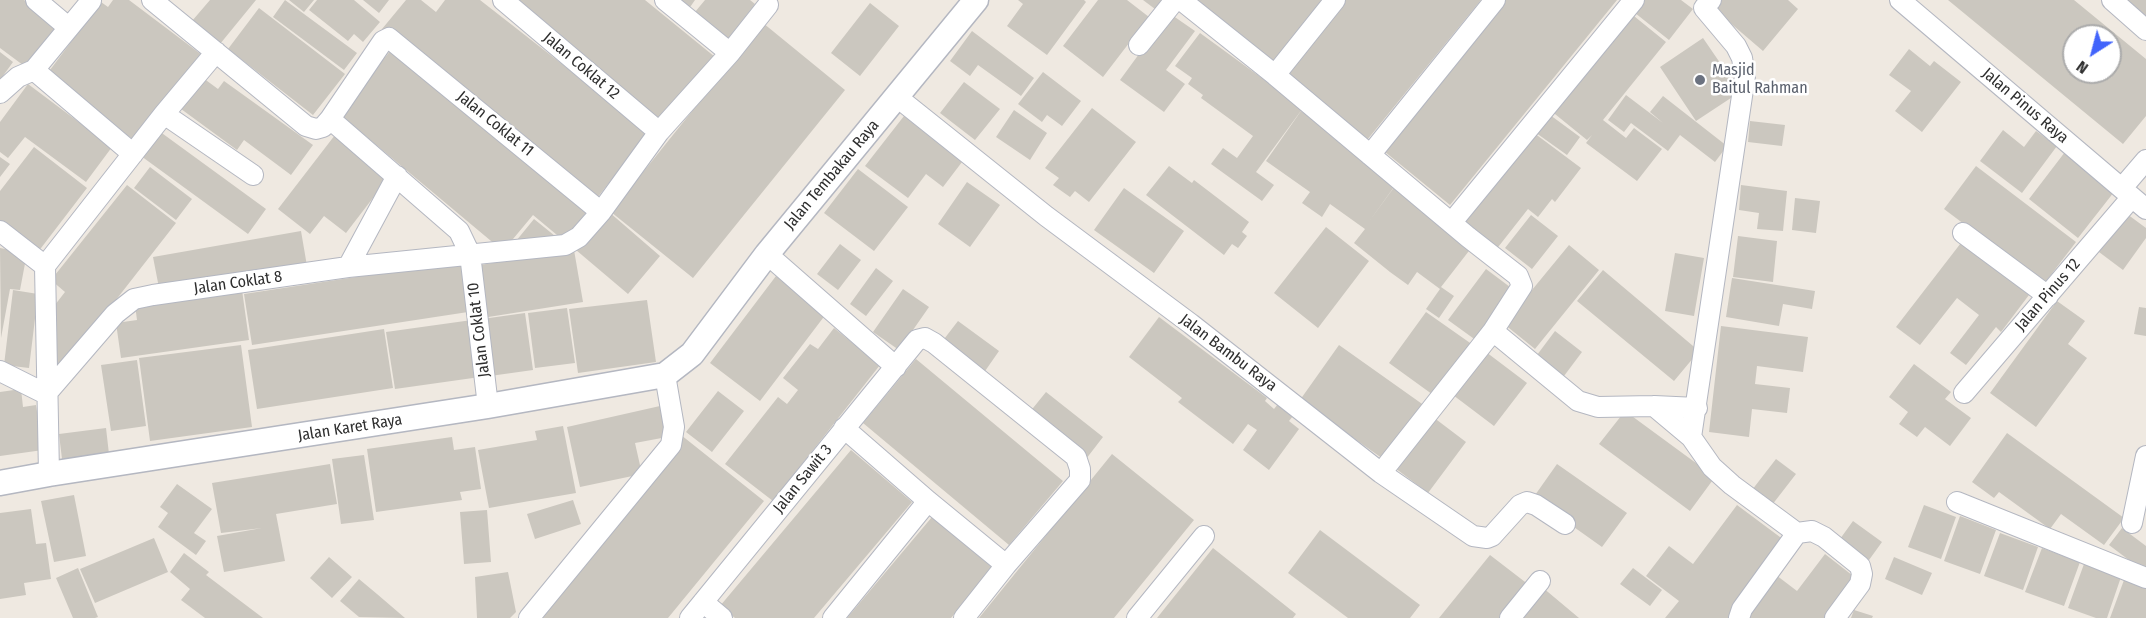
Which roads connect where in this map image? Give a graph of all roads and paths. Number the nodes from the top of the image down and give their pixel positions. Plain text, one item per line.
1 (36, 0) edge
2 (152, 0) edge
3 (503, 0) edge
4 (665, 0) edge
5 (976, 0) edge
6 (1176, 0) edge
7 (1182, 0) edge
8 (1335, 0) edge
9 (1495, 0) edge
10 (1634, 0) edge
11 (1900, 0) edge
12 (2112, 0) edge
13 (91, 2) dead end
14 (1703, 3) edge
15 (768, 5) dead end
16 (68, 27) junction
17 (2146, 30) edge
18 (1139, 45) dead end
19 (216, 52) junction
20 (729, 52) junction
21 (34, 70) junction
22 (1275, 75) junction
23 (0, 93) edge
24 (897, 97) junction
25 (164, 114) junction
26 (330, 119) junction
27 (659, 132) junction
28 (134, 154) junction
29 (1370, 155) junction
30 (2146, 160) edge
31 (253, 175) dead end
32 (397, 176) junction
33 (2134, 198) edge
34 (601, 212) junction
35 (1452, 222) junction
36 (0, 231) edge
37 (1963, 233) dead end
38 (470, 254) junction
39 (767, 254) junction
40 (45, 267) junction
41 (348, 267) junction
42 (2048, 296) junction
43 (1493, 331) junction
44 (692, 354) joint
45 (896, 367) junction
46 (0, 371) edge
47 (665, 375) junction
48 (1964, 393) dead end
49 (46, 394) junction
50 (488, 406) junction
51 (1654, 406) junction
52 (1696, 408) junction
53 (844, 428) junction
54 (1691, 437) junction
55 (2146, 456) edge
56 (1381, 473) junction
57 (49, 474) junction
58 (0, 483) edge
59 (928, 501) junction
60 (1957, 502) dead end
61 (2132, 523) dead end
62 (1565, 524) dead end
63 (1797, 533) junction
64 (1204, 536) dead end
65 (1006, 565) junction
66 (2146, 578) edge
67 (1540, 581) dead end
68 (704, 602) junction
69 (529, 618) edge
70 (690, 618) edge
71 (722, 618) edge
72 (833, 618) edge
73 (964, 618) edge
74 (1137, 618) edge
75 (1510, 618) edge
76 (1739, 618) edge
77 (1835, 618) edge

1 - 16 street
2 - 19 street
3 - 27 street, Jalan Coklat 12
4 - 20 street
5 - 24 street, Jalan Tembakau Raya
6 - 18 street
7 - 22 street
8 - 22 street
9 - 29 street
10 - 35 street
11 - 33 street, Jalan Pinus Raya
12 - 17 street
13 - 16 street
14 - 52 street
15 - 20 street, Jalan Coklat 8
16 - 21 street
19 - 25 street
19 - 26 street
20 - 27 street, Jalan Coklat 8
21 - 23 street
21 - 28 street
22 - 29 street
24 - 39 street, Jalan Tembakau Raya
24 - 56 street, Jalan Bambu Raya
25 - 28 street
25 - 31 street
26 - 32 street
26 - 34 street, Jalan Coklat 11
27 - 34 street, Jalan Coklat 8
28 - 40 street
29 - 35 street
30 - 33 street
32 - 38 street
32 - 41 street
33 - 42 street, Jalan Pinus 12
34 - 38 street, Jalan Coklat 8
35 - 43 street
36 - 40 street
37 - 42 street
38 - 41 street, Jalan Coklat 8
38 - 50 street, Jalan Coklat 10
39 - 44 street, Jalan Tembakau Raya
39 - 45 street
40 - 49 street
41 - 49 street, Jalan Coklat 8
42 - 48 street, Jalan Pinus 12
43 - 51 street
43 - 56 street
44 - 47 street, Jalan Karet Raya
45 - 53 street, Jalan Sawit 3
45 - 65 street, Jalan Sawit 3
46 - 49 street
47 - 50 street, Jalan Karet Raya
47 - 69 street
49 - 57 street
50 - 57 street, Jalan Karet Raya
51 - 52 street
51 - 54 street
52 - 54 street
53 - 59 street
53 - 68 street, Jalan Sawit 3
54 - 63 street
55 - 61 street
56 - 62 street, Jalan Bambu Raya
57 - 58 street, Jalan Karet Raya
59 - 65 street
59 - 72 street
60 - 66 street
63 - 76 street
63 - 77 street
64 - 74 street
65 - 73 street
67 - 75 street
68 - 70 street, Jalan Sawit 3
68 - 71 street

